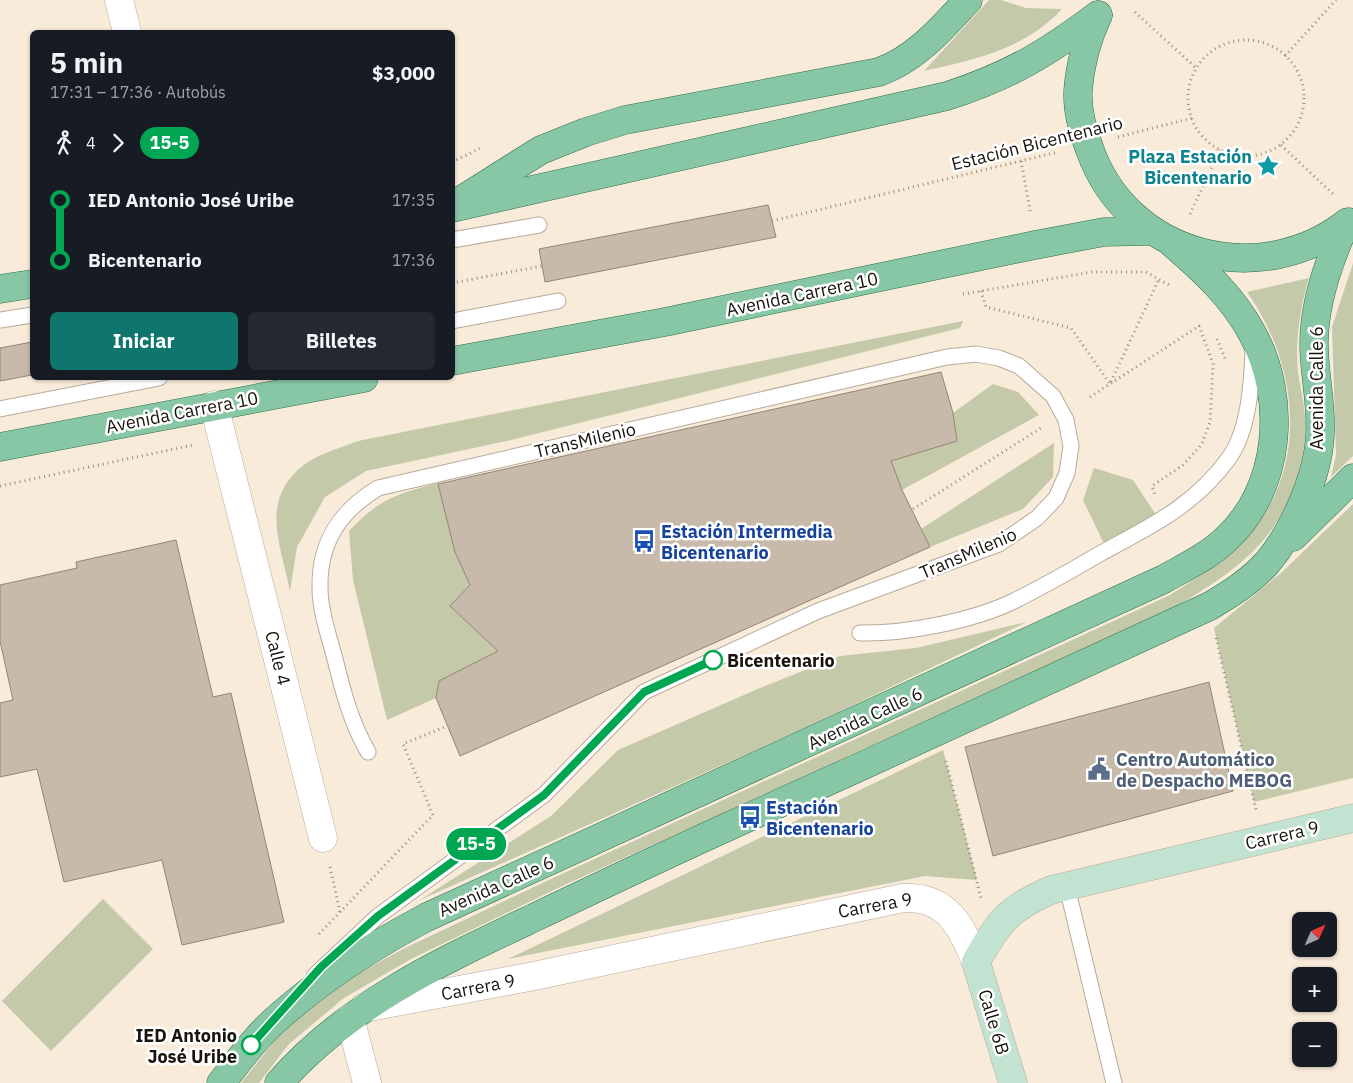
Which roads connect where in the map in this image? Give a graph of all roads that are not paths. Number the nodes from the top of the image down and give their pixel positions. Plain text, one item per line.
1 (119, 0) edge
2 (968, 0) edge
3 (1103, 8) edge
4 (126, 30) edge
5 (455, 205) edge
6 (455, 206) edge
7 (1350, 220) edge
8 (539, 225) dead end
9 (1162, 237) junction
10 (455, 239) edge
11 (30, 284) edge
12 (0, 289) edge
13 (558, 301) dead end
14 (30, 315) edge
15 (0, 320) edge
16 (455, 320) edge
17 (1253, 335) junction
18 (455, 360) edge
19 (149, 380) edge
20 (353, 380) edge
21 (214, 405) junction
22 (0, 409) edge
23 (0, 447) edge
24 (1353, 478) edge
25 (1267, 562) junction
26 (860, 633) dead end
27 (368, 752) dead end
28 (1353, 818) edge
29 (323, 838) road end
30 (1067, 886) junction
31 (976, 962) junction
32 (356, 1013) junction
33 (273, 1022) junction
34 (221, 1083) edge
35 (279, 1083) edge
36 (367, 1083) edge
37 (1013, 1083) edge
38 (1114, 1083) edge

1 - 4 street
2 - 5 main road
3 - 6 main road
3 - 9 main road, Avenida Calle 6
7 - 9 main road
7 - 25 main road, Avenida Calle 6
8 - 10 lane
9 - 17 main road, Avenida Calle 6
9 - 18 main road, Avenida Carrera 10
11 - 12 main road
13 - 16 lane
14 - 15 lane
17 - 26 lane
17 - 33 main road, Avenida Calle 6
19 - 22 lane
20 - 21 main road, Avenida Carrera 10
21 - 23 main road, Avenida Carrera 10
21 - 29 street, Calle 4
24 - 25 main road
25 - 32 main road, Avenida Calle 6
27 - 33 lane, TransMilenio
28 - 30 street, Carrera 9
30 - 31 street, Carrera 9
30 - 38 lane
31 - 32 street, Carrera 9
31 - 37 street, Calle 6B
32 - 35 main road, Avenida Calle 6
32 - 36 street
33 - 34 main road, Avenida Calle 6

